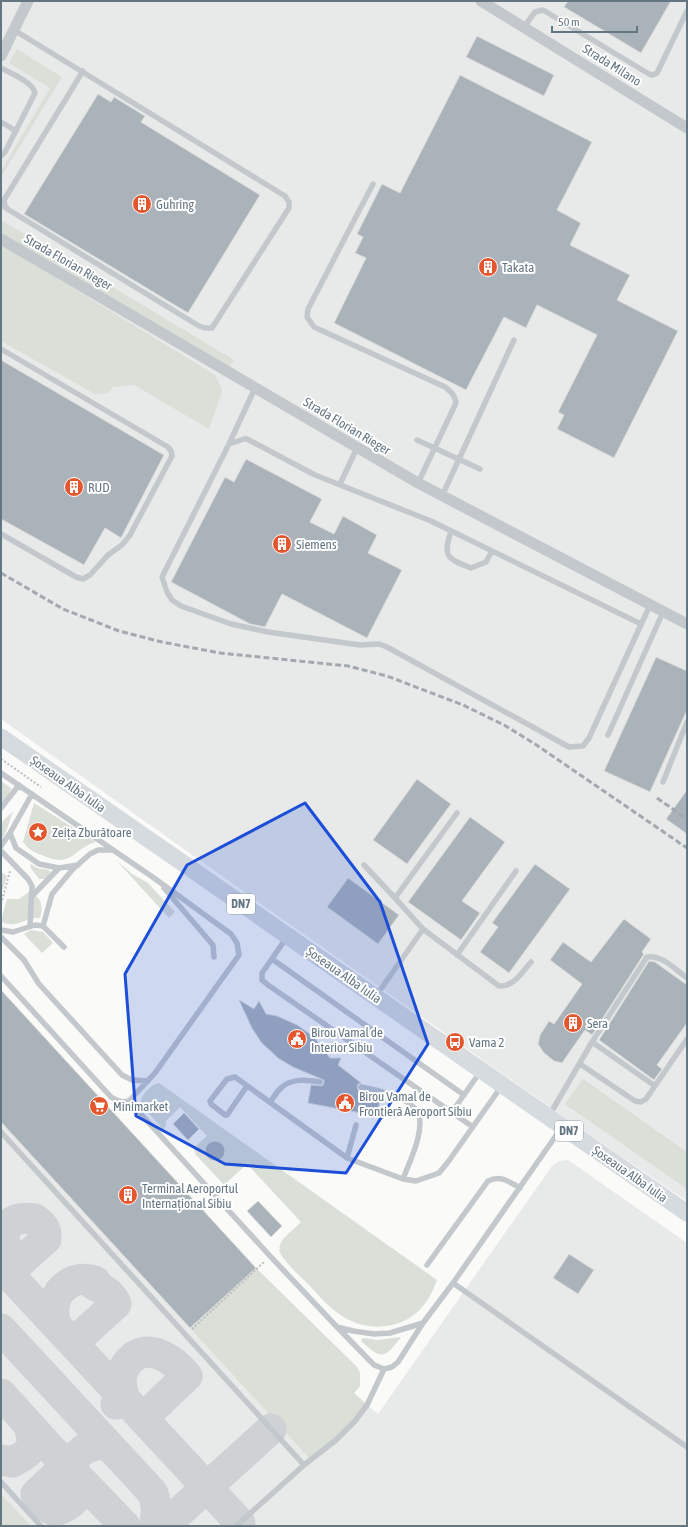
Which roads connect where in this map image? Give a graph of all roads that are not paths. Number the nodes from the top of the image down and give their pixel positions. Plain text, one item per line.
1 (28, 1) edge
2 (481, 1) edge
3 (687, 11) edge
4 (524, 27) junction
5 (14, 30) junction
6 (1, 56) edge
7 (1, 68) edge
8 (83, 71) junction
9 (1, 122) edge
10 (687, 128) edge
11 (16, 131) junction
12 (1, 156) edge
13 (373, 184) dead end
14 (1, 238) edge
15 (514, 340) dead end
16 (1, 349) edge
17 (255, 388) junction
18 (417, 440) dead end
19 (229, 444) junction
20 (357, 448) junction
21 (434, 449) junction
22 (458, 460) junction
23 (480, 469) dead end
24 (418, 483) junction
25 (340, 484) junction
26 (442, 496) junction
27 (451, 531) junction
28 (1, 534) edge
29 (492, 551) junction
30 (650, 605) junction
31 (663, 612) junction
32 (641, 624) junction
33 (687, 624) edge
34 (687, 722) edge
35 (608, 734) dead end
36 (1, 737) edge
37 (1, 773) edge
38 (663, 782) dead end
39 (19, 785) junction
40 (32, 794) junction
41 (1, 808) edge
42 (456, 813) dead end
43 (10, 834) junction
44 (1, 846) edge
45 (112, 850) junction
46 (1, 851) edge
47 (79, 865) junction
48 (364, 865) dead end
49 (60, 868) junction
50 (516, 871) dead end
51 (154, 878) junction
52 (32, 896) junction
53 (395, 898) junction
54 (30, 926) junction
55 (43, 926) junction
56 (423, 929) junction
57 (1, 930) edge
58 (288, 936) junction
59 (1, 937) edge
60 (64, 947) dead end
61 (457, 955) junction
62 (214, 957) dead end
63 (272, 958) junction
64 (531, 962) dead end
65 (1, 976) edge
66 (687, 978) edge
67 (375, 997) junction
68 (687, 1039) edge
69 (592, 1042) junction
70 (580, 1064) junction
71 (481, 1070) junction
72 (148, 1081) junction
73 (320, 1082) dead end
74 (502, 1085) junction
75 (247, 1086) junction
76 (655, 1086) junction
77 (361, 1087) dead end
78 (464, 1095) junction
79 (129, 1101) junction
80 (270, 1102) junction
81 (452, 1112) junction
82 (548, 1117) junction
83 (356, 1125) dead end
84 (473, 1127) junction
85 (562, 1127) junction
86 (1, 1133) edge
87 (347, 1158) junction
88 (403, 1179) junction
89 (520, 1188) junction
90 (687, 1213) edge
91 (427, 1265) dead end
92 (453, 1283) junction
93 (423, 1323) junction
94 (337, 1327) junction
95 (384, 1369) junction
96 (687, 1447) edge
97 (304, 1465) junction
98 (1, 1482) edge
99 (41, 1526) edge
100 (236, 1526) edge

1 - 5 street
2 - 4 street, Strada Milano
3 - 4 lane
4 - 10 street, Strada Milano
5 - 6 street
5 - 8 lane
7 - 11 lane
8 - 8 lane
9 - 11 lane
11 - 12 lane
13 - 21 lane
14 - 17 street, Strada Florian Rieger
15 - 22 lane
16 - 28 lane
17 - 19 lane
17 - 20 street, Strada Florian Rieger
18 - 21 lane
19 - 25 lane
19 - 32 lane
20 - 24 street, Strada Florian Rieger
20 - 25 lane
21 - 22 lane
21 - 24 lane
22 - 23 lane
22 - 26 lane
24 - 26 street, Strada Florian Rieger
25 - 27 lane
26 - 30 street, Strada Florian Rieger
27 - 29 lane
27 - 29 lane
29 - 32 lane
30 - 31 street, Strada Florian Rieger
30 - 32 lane
31 - 33 street, Strada Florian Rieger
31 - 35 lane
34 - 38 lane
36 - 58 main road, Șoseaua Alba Iulia / DN7
37 - 39 lane
39 - 40 lane
39 - 41 lane
40 - 43 lane
40 - 45 lane
42 - 53 lane
43 - 44 lane
43 - 49 lane
45 - 47 lane
45 - 51 lane
46 - 52 lane
47 - 49 lane
47 - 55 lane
48 - 53 lane
49 - 52 lane
50 - 61 lane
51 - 62 lane
51 - 72 lane
52 - 54 lane
53 - 56 lane
54 - 55 lane
54 - 57 lane
55 - 60 lane
56 - 61 lane
56 - 67 lane
58 - 63 lane
58 - 67 main road, Șoseaua Alba Iulia / DN7
59 - 72 lane
61 - 64 lane
63 - 78 lane
63 - 81 lane
65 - 79 lane
66 - 69 lane
67 - 71 main road, Șoseaua Alba Iulia / DN7
68 - 76 lane
69 - 70 lane
69 - 76 lane
70 - 76 lane
70 - 82 lane
71 - 74 main road, Șoseaua Alba Iulia / DN7
71 - 78 lane
72 - 79 lane
73 - 80 lane
74 - 82 main road, Șoseaua Alba Iulia / DN7
74 - 84 lane
75 - 75 lane
75 - 80 lane
77 - 88 lane
78 - 81 lane
79 - 94 lane
80 - 87 lane
81 - 84 lane
82 - 85 main road, Șoseaua Alba Iulia / DN7
83 - 87 lane
84 - 88 lane
85 - 89 lane
85 - 90 main road, Șoseaua Alba Iulia / DN7
86 - 97 lane
87 - 88 lane
89 - 91 lane
89 - 92 lane
92 - 93 lane
92 - 96 lane
93 - 94 lane
93 - 95 lane
94 - 95 lane
95 - 97 lane
97 - 100 lane
98 - 99 lane

